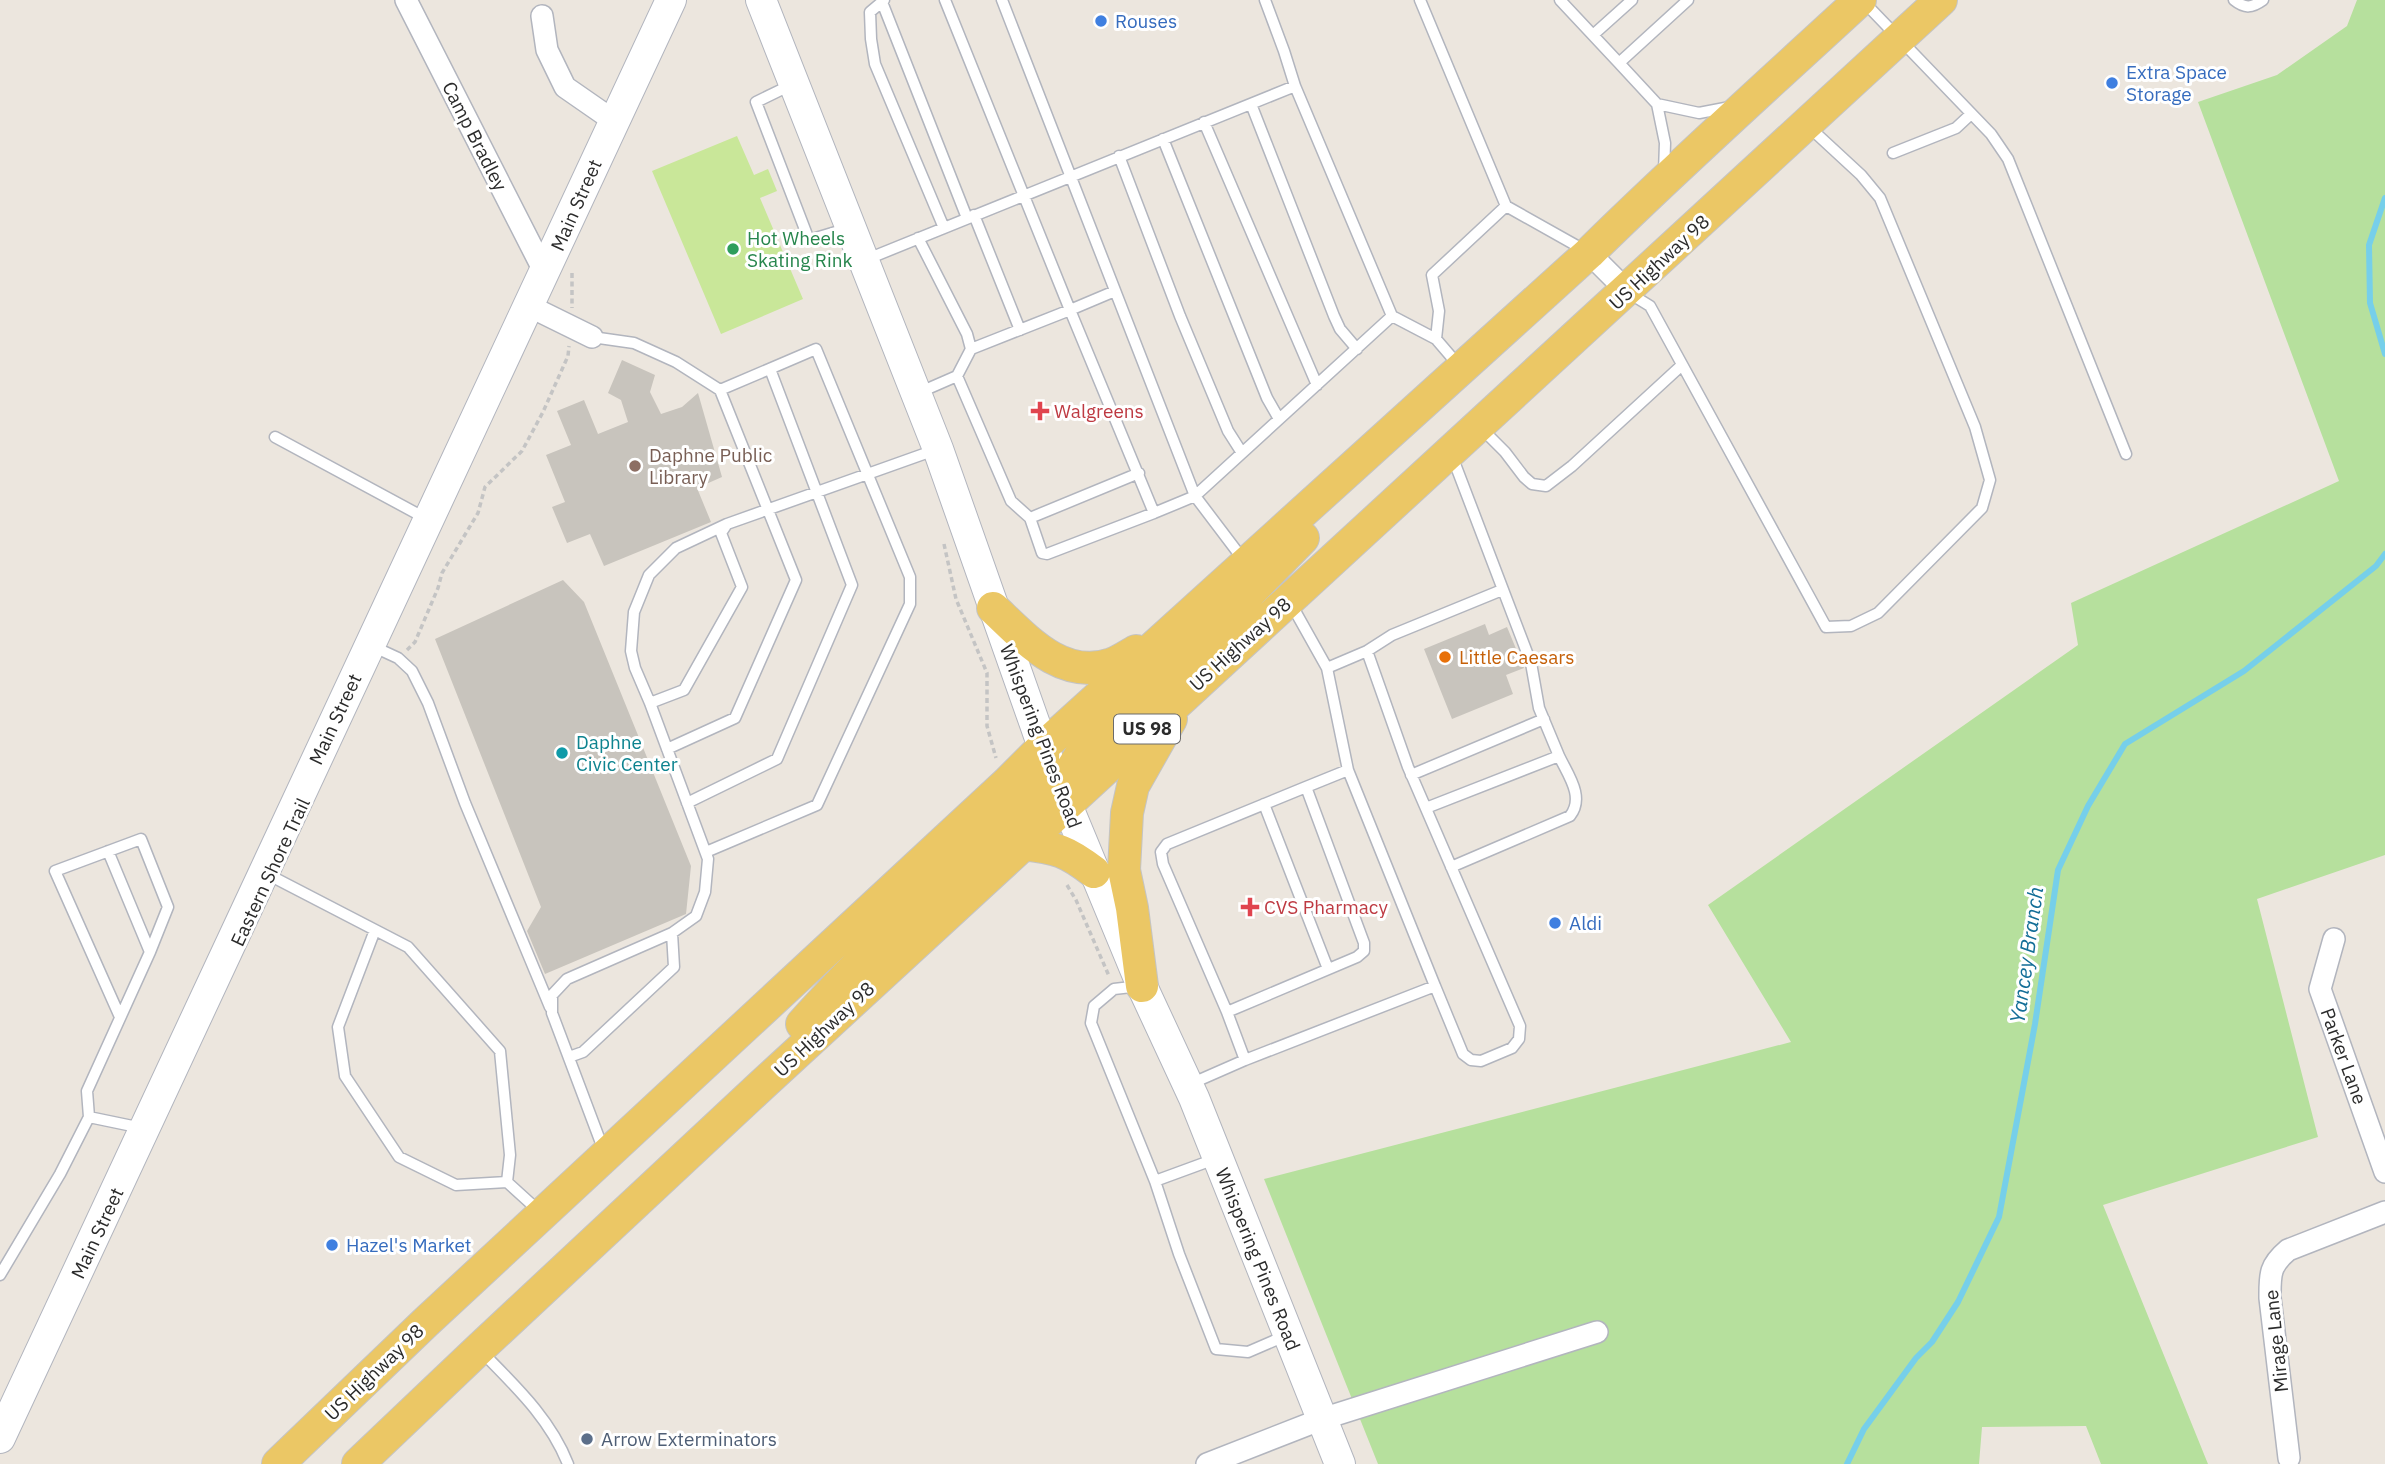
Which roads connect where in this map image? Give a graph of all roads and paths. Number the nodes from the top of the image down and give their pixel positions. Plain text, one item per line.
1 (406, 0) edge
2 (671, 0) edge
3 (761, 0) edge
4 (945, 0) edge
5 (1002, 0) edge
6 (1265, 0) edge
7 (1420, 0) edge
8 (1560, 0) edge
9 (1632, 0) edge
10 (1688, 0) edge
11 (1861, 0) edge
12 (1941, 0) edge
13 (2234, 0) edge
14 (2263, 0) edge
15 (883, 1) edge
16 (542, 16) dead end
17 (1593, 36) junction
18 (1899, 39) junction
19 (1619, 63) junction
20 (794, 84) junction
21 (1294, 86) junction
22 (1749, 103) junction
23 (1251, 104) junction
24 (1657, 104) junction
25 (1971, 114) junction
26 (614, 121) junction
27 (1205, 122) junction
28 (1807, 124) junction
29 (1163, 139) junction
30 (1893, 153) dead end
31 (1119, 156) junction
32 (1070, 176) junction
33 (1664, 178) junction
34 (1025, 194) junction
35 (1506, 206) junction
36 (970, 217) junction
37 (850, 228) junction
38 (944, 228) junction
39 (918, 238) junction
40 (1589, 253) junction
41 (863, 261) junction
42 (558, 273) junction
43 (1115, 291) junction
44 (1627, 291) junction
45 (529, 306) junction
46 (1070, 310) junction
47 (1392, 316) junction
48 (1020, 330) junction
49 (582, 333) junction
50 (1436, 339) junction
51 (971, 349) junction
52 (1357, 349) junction
53 (1682, 365) junction
54 (1460, 367) junction
55 (770, 369) junction
56 (957, 376) junction
57 (1317, 385) junction
58 (720, 390) junction
59 (916, 394) junction
60 (1279, 419) junction
61 (1479, 426) junction
62 (275, 438) dead end
63 (1382, 438) junction
64 (937, 450) junction
65 (1450, 452) junction
66 (1242, 453) junction
67 (2126, 454) dead end
68 (1139, 473) junction
69 (867, 474) junction
70 (817, 491) junction
71 (1195, 496) junction
72 (768, 509) junction
73 (1154, 513) junction
74 (1030, 518) junction
75 (428, 519) junction
76 (727, 524) junction
77 (1246, 563) junction
78 (1502, 590) junction
79 (1289, 600) junction
80 (993, 608) junction
81 (1171, 631) junction
82 (370, 644) junction
83 (1367, 651) junction
84 (398, 658) junction
85 (1327, 668) junction
86 (1185, 695) junction
87 (650, 703) junction
88 (1544, 719) junction
89 (1043, 747) junction
90 (667, 749) junction
91 (1559, 756) junction
92 (1348, 770) junction
93 (1411, 775) junction
94 (1306, 787) junction
95 (687, 803) junction
96 (1066, 804) junction
97 (1264, 804) junction
98 (1426, 808) junction
99 (1023, 845) junction
100 (107, 851) junction
101 (706, 852) junction
102 (1451, 867) junction
103 (1094, 872) junction
104 (264, 873) junction
105 (375, 930) junction
106 (672, 933) junction
107 (2334, 939) dead end
108 (150, 953) junction
109 (1328, 970) junction
110 (1142, 986) junction
111 (1434, 986) junction
112 (1227, 1012) junction
113 (553, 1015) junction
114 (120, 1017) junction
115 (569, 1058) junction
116 (1245, 1060) junction
117 (1188, 1085) junction
118 (89, 1117) junction
119 (145, 1129) junction
120 (712, 1132) junction
121 (606, 1155) junction
122 (1217, 1157) junction
123 (2385, 1172) edge
124 (1155, 1181) junction
125 (507, 1182) junction
126 (2385, 1212) edge
127 (542, 1214) junction
128 (0, 1275) edge
129 (1597, 1332) dead end
130 (1288, 1335) junction
131 (479, 1349) junction
132 (1322, 1419) junction
133 (0, 1438) edge
134 (2289, 1458) dead end
135 (278, 1464) edge
136 (358, 1464) edge
137 (568, 1464) edge
138 (1207, 1464) edge
139 (1340, 1464) edge

1 - 42 street, Camp Bradley
2 - 26 street, Main Street
3 - 20 street, Whispering Pines Road
4 - 34 lane
5 - 32 lane
6 - 21 lane
7 - 35 lane
8 - 17 lane
9 - 17 lane
10 - 19 lane
11 - 18 lane
11 - 22 main road, US Highway 98 / US 98
12 - 18 main road, US Highway 98 / US 98
13 - 14 lane
15 - 36 lane
15 - 38 lane
16 - 26 street
17 - 19 lane
18 - 25 lane
18 - 28 main road, US Highway 98 / US 98
19 - 24 lane
20 - 37 street, Whispering Pines Road
20 - 37 lane
21 - 23 lane
21 - 47 lane
22 - 24 lane
22 - 33 main road, US Highway 98 / US 98
23 - 27 lane
23 - 52 lane
24 - 33 lane
25 - 30 lane
25 - 67 lane
26 - 42 street, Main Street
27 - 29 lane
27 - 57 lane
28 - 44 main road, US Highway 98 / US 98
28 - 53 lane
29 - 31 lane
29 - 60 lane
31 - 32 lane
31 - 66 lane
32 - 34 lane
32 - 43 lane
33 - 40 main road, US Highway 98 / US 98
34 - 36 lane
34 - 46 lane
35 - 40 lane
35 - 50 lane
36 - 38 lane
36 - 48 lane
37 - 41 street, Whispering Pines Road
38 - 39 lane
39 - 41 lane
39 - 51 lane
40 - 44 street
40 - 54 main road, US Highway 98 / US 98
41 - 59 street, Whispering Pines Road
42 - 45 street, Main Street
42 - 49 path
43 - 46 lane
43 - 71 lane
44 - 53 lane
44 - 61 main road, US Highway 98 / US 98
45 - 49 street
45 - 75 street, Main Street
46 - 48 lane
46 - 68 lane
47 - 50 lane
47 - 52 lane
48 - 51 lane
49 - 58 lane
49 - 84 path
50 - 54 lane
51 - 56 lane
52 - 57 lane
53 - 61 lane
54 - 63 main road, US Highway 98 / US 98
55 - 58 lane
55 - 69 lane
55 - 70 lane
56 - 59 lane
56 - 74 lane
57 - 60 lane
58 - 72 lane
59 - 64 street, Whispering Pines Road
60 - 66 lane
61 - 65 main road, US Highway 98 / US 98
62 - 75 lane
63 - 77 main road, US Highway 98 / US 98
63 - 96 main road
64 - 69 lane
64 - 80 street, Whispering Pines Road
65 - 78 lane
65 - 79 main road, US Highway 98 / US 98
66 - 71 lane
68 - 73 lane
68 - 74 lane
69 - 70 lane
69 - 101 lane
70 - 72 lane
70 - 95 lane
71 - 73 lane
71 - 77 lane
72 - 76 lane
72 - 90 lane
73 - 74 lane
75 - 82 street, Main Street
76 - 87 lane
76 - 87 lane
77 - 81 main road, US Highway 98 / US 98
78 - 83 lane
78 - 88 lane
79 - 85 lane
79 - 86 main road, US Highway 98 / US 98
80 - 81 main road
80 - 89 street, Whispering Pines Road
81 - 89 main road, US Highway 98 / US 98
82 - 84 lane
82 - 104 street, Main Street
83 - 85 lane
83 - 93 lane
84 - 113 lane
85 - 92 lane
86 - 96 main road, US Highway 98 / US 98
86 - 110 main road
87 - 90 lane
88 - 91 lane
88 - 93 lane
89 - 96 street, Whispering Pines Road
89 - 120 main road
89 - 121 main road, US Highway 98 / US 98
90 - 95 lane
91 - 98 lane
91 - 102 lane
92 - 94 lane
92 - 111 lane
93 - 98 lane
94 - 97 lane
94 - 109 lane
95 - 101 lane
96 - 99 main road, US Highway 98 / US 98
96 - 103 street, Whispering Pines Road
97 - 109 lane
97 - 112 lane
98 - 102 lane
99 - 103 main road
99 - 120 main road, US Highway 98 / US 98
100 - 108 lane
100 - 108 lane
100 - 114 lane
101 - 106 lane
102 - 111 lane
103 - 110 street, Whispering Pines Road
104 - 105 lane
104 - 119 street, Main Street
105 - 125 lane
105 - 125 lane
106 - 113 lane
106 - 115 lane
107 - 123 street, Parker Lane
108 - 114 lane
109 - 112 lane
110 - 117 street, Whispering Pines Road
110 - 124 lane
111 - 116 lane
112 - 116 lane
113 - 115 lane
114 - 118 lane
115 - 121 lane
116 - 117 lane
117 - 122 street, Whispering Pines Road
118 - 119 lane
118 - 128 lane
119 - 133 street, Main Street
120 - 131 main road, US Highway 98 / US 98
121 - 127 main road, US Highway 98 / US 98
122 - 124 lane
122 - 130 street, Whispering Pines Road
124 - 130 lane
125 - 127 lane
126 - 134 street, Mirage Lane
127 - 135 main road, US Highway 98 / US 98
129 - 132 street
130 - 132 street, Whispering Pines Road
131 - 136 main road, US Highway 98 / US 98
131 - 137 lane
132 - 138 street
132 - 139 street, Whispering Pines Road

